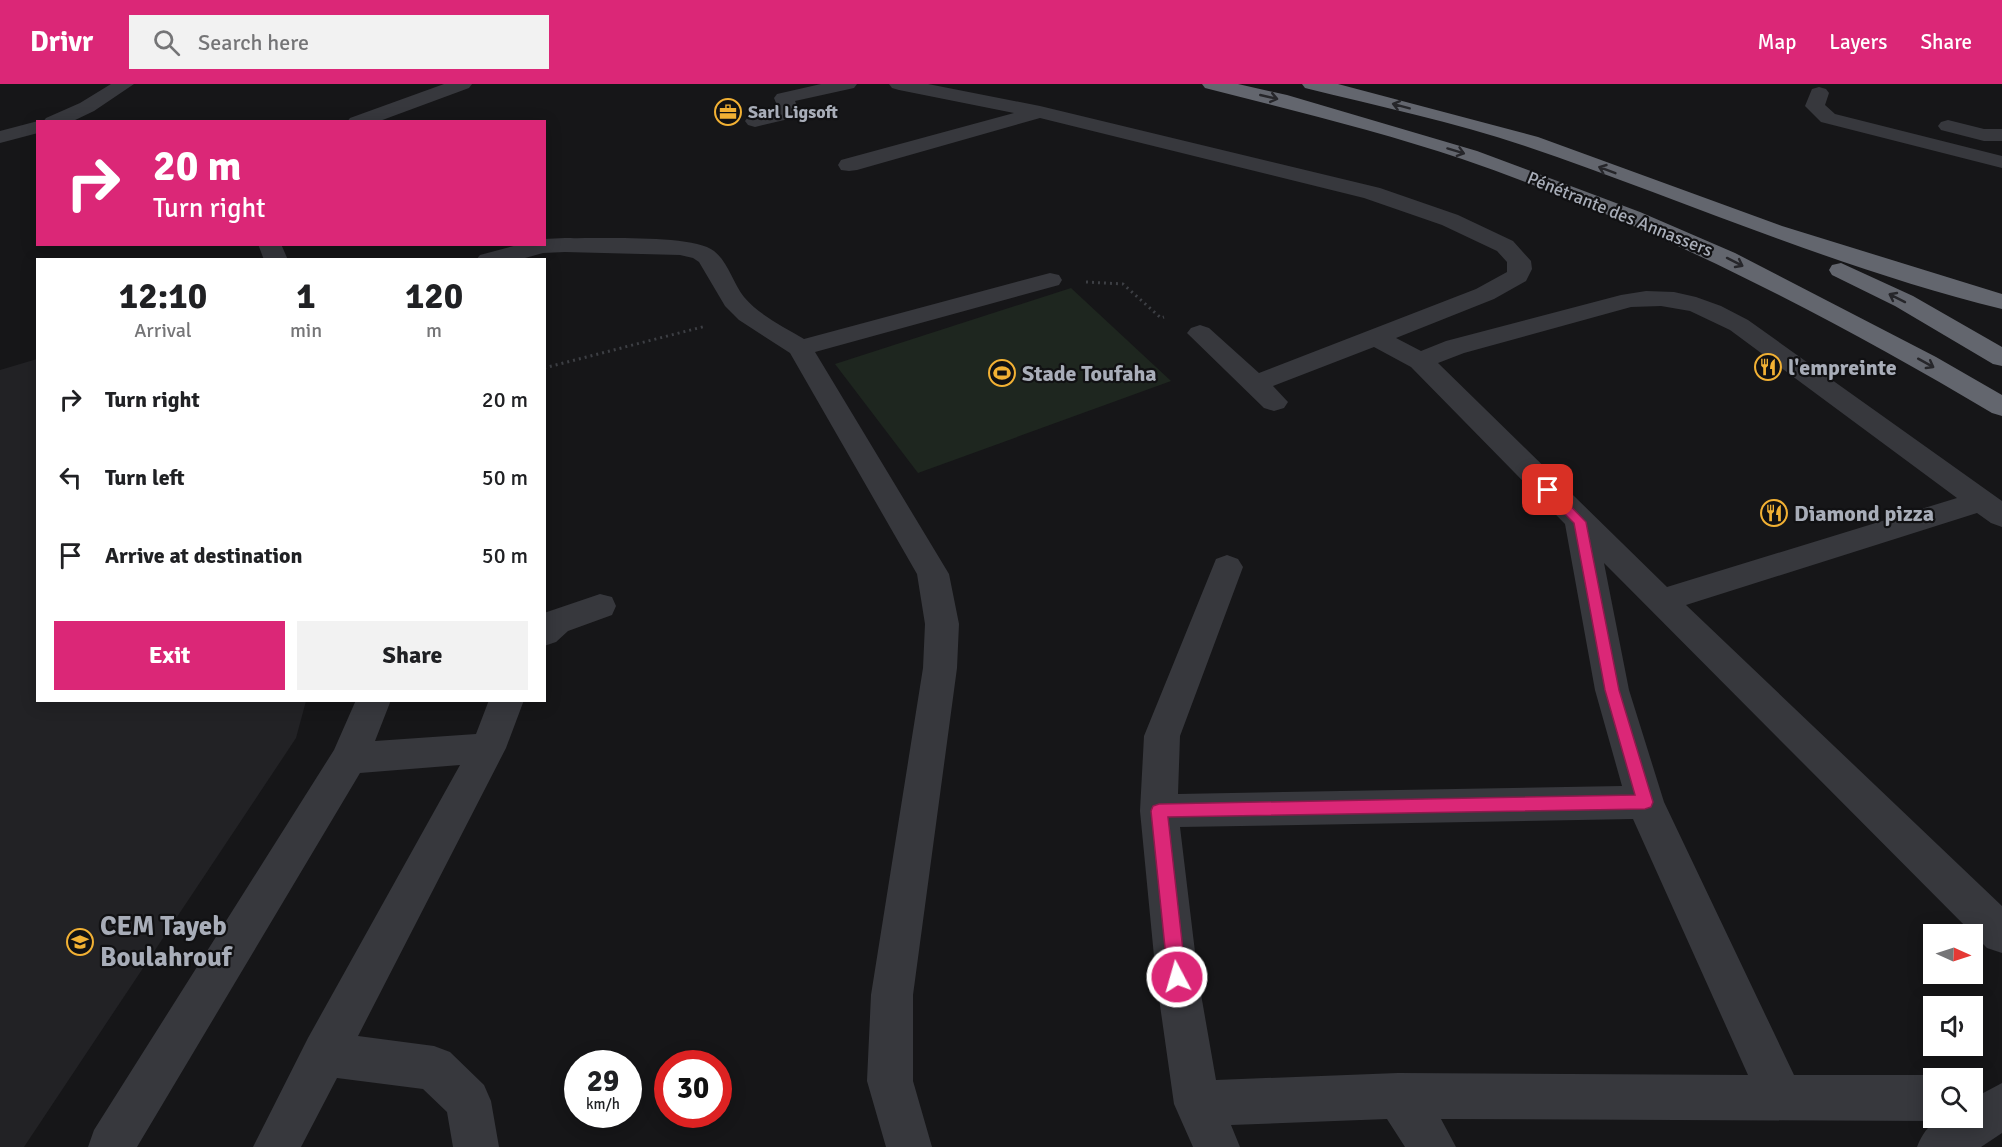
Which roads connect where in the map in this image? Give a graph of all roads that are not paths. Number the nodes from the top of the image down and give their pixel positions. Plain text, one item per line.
1 (462, 84) edge
2 (768, 84) edge
3 (847, 84) edge
4 (899, 84) edge
5 (1212, 84) edge
6 (1312, 84) edge
7 (125, 85) edge
8 (1810, 89) edge
9 (784, 98) junction
10 (1841, 99) dead end
11 (1040, 112) junction
12 (58, 120) edge
13 (363, 120) edge
14 (755, 121) dead end
15 (1929, 121) dead end
16 (36, 128) edge
17 (2002, 135) edge
18 (0, 137) edge
19 (2002, 162) edge
20 (849, 165) dead end
21 (1662, 190) junction
22 (543, 246) edge
23 (546, 246) edge
24 (496, 258) edge
25 (1050, 280) road end
26 (2002, 302) edge
27 (1200, 333) dead end
28 (1377, 338) junction
29 (800, 348) junction
30 (2002, 358) edge
31 (1420, 361) junction
32 (2002, 407) edge
33 (1991, 508) edge
34 (1580, 522) junction
35 (1227, 567) dead end
36 (1660, 601) junction
37 (600, 606) dead end
38 (546, 631) edge
39 (373, 702) edge
40 (506, 702) edge
41 (488, 748) junction
42 (349, 758) junction
43 (1645, 802) junction
44 (1159, 811) junction
45 (2002, 934) edge
46 (324, 1054) junction
47 (1398, 1096) junction
48 (1781, 1097) junction
49 (1923, 1098) edge
50 (1983, 1099) edge
51 (2002, 1099) edge
52 (1197, 1104) junction
53 (2002, 1106) edge
54 (111, 1147) edge
55 (276, 1147) edge
56 (476, 1147) edge
57 (909, 1147) edge
58 (1217, 1147) edge
59 (1433, 1147) edge
60 (1940, 1147) edge

1 - 13 street
2 - 9 street
3 - 9 street
4 - 11 street
5 -> 32 highway, Pénétrante des Annassers
21 -> 6 highway
7 - 12 street
8 - 10 street
8 - 19 street
9 - 14 street
11 - 20 street
11 - 28 street
15 - 17 street
16 - 18 street
21 - 26 highway
30 -> 21 highway
22 - 24 street
23 - 29 street
25 - 29 street
27 - 28 street
28 - 31 street
29 - 57 street
31 - 33 street
31 - 34 street
33 - 36 street
34 - 36 street
34 - 43 street
35 - 44 street
36 - 45 street
37 - 38 street
39 - 42 street
40 - 41 street
41 - 42 street
41 - 46 street
42 - 54 street
43 - 44 street
43 - 48 street
44 - 52 street
46 - 55 street
46 - 56 street
47 - 48 street
47 - 52 street
47 - 59 street
48 - 49 street
50 - 51 street
52 - 58 street
53 - 60 street

